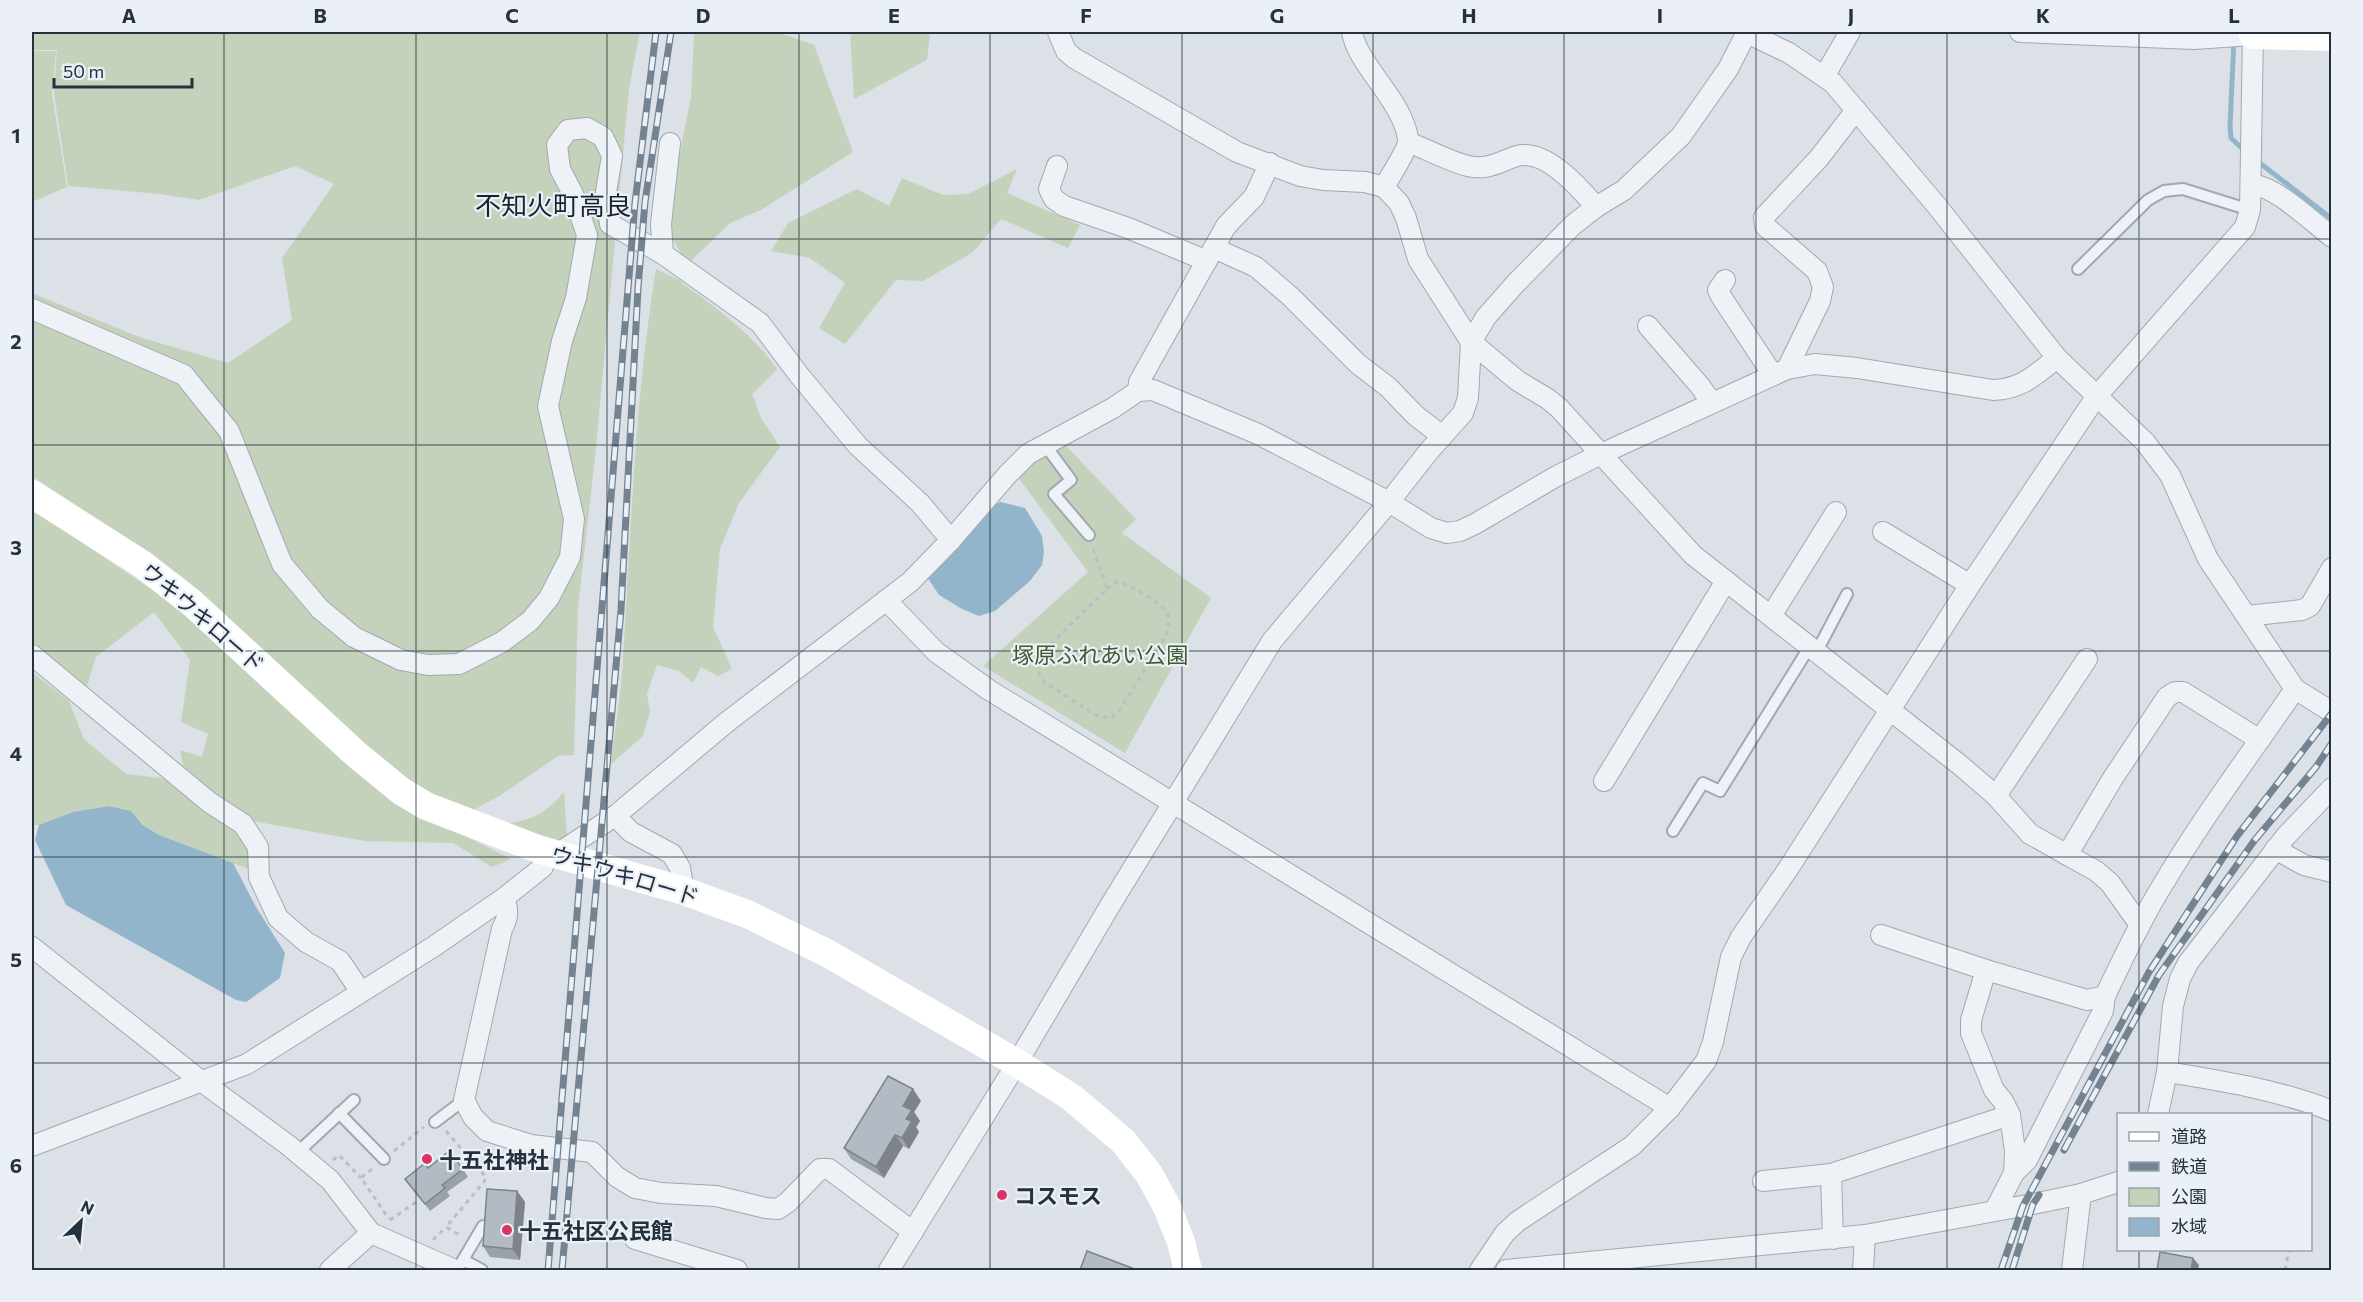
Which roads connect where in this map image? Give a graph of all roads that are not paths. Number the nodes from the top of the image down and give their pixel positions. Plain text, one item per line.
1 (1058, 32) edge
2 (1352, 32) edge
3 (1746, 32) edge
4 (1850, 32) edge
5 (2020, 32) edge
6 (2244, 35) edge
7 (2331, 38) edge
8 (1825, 75) junction
9 (1856, 110) junction
10 (1408, 142) junction
11 (670, 143) dead end
12 (1270, 163) junction
13 (1057, 166) dead end
14 (2251, 175) junction
15 (1384, 187) junction
16 (1596, 207) junction
17 (2250, 210) junction
18 (2331, 237) edge
19 (663, 254) junction
20 (1211, 255) junction
21 (2078, 269) dead end
22 (1725, 280) dead end
23 (32, 309) edge
24 (1648, 326) dead end
25 (1471, 342) junction
26 (2057, 358) junction
27 (1780, 372) junction
28 (1138, 391) junction
29 (2096, 397) junction
30 (1712, 404) junction
31 (1442, 436) junction
32 (1045, 445) junction
33 (1601, 454) junction
34 (32, 494) edge
35 (1389, 502) junction
36 (1836, 512) dead end
37 (1883, 532) dead end
38 (1089, 536) road end
39 (951, 540) junction
40 (2331, 568) edge
41 (1726, 581) junction
42 (1970, 585) junction
43 (1847, 594) dead end
44 (886, 600) junction
45 (1771, 616) junction
46 (2247, 616) junction
47 (1813, 648) junction
48 (32, 655) edge
49 (2087, 659) dead end
50 (2295, 689) junction
51 (1889, 710) junction
52 (2331, 712) edge
53 (2260, 740) junction
54 (1604, 782) dead end
55 (2331, 788) edge
56 (1996, 796) junction
57 (1173, 802) junction
58 (615, 816) junction
59 (1673, 831) dead end
60 (566, 848) dead end
61 (2276, 849) junction
62 (2067, 855) junction
63 (543, 867) dead end
64 (2331, 872) edge
65 (684, 891) junction
66 (504, 898) junction
67 (2140, 925) junction
68 (1881, 935) dead end
69 (32, 947) edge
70 (1986, 970) junction
71 (361, 992) junction
72 (2105, 996) junction
73 (1017, 1063) junction
74 (2167, 1072) junction
75 (201, 1081) junction
76 (354, 1100) dead end
77 (464, 1100) junction
78 (1670, 1108) junction
79 (2331, 1111) edge
80 (339, 1113) junction
81 (2158, 1113) edge
82 (2010, 1115) junction
83 (435, 1122) road end
84 (32, 1146) edge
85 (297, 1153) junction
86 (384, 1159) road end
87 (2014, 1173) junction
88 (1831, 1174) junction
89 (1763, 1181) dead end
90 (2117, 1182) edge
91 (2081, 1194) junction
92 (1995, 1210) junction
93 (483, 1226) edge
94 (913, 1232) junction
95 (371, 1233) junction
96 (1865, 1235) junction
97 (635, 1239) dead end
98 (1833, 1239) junction
99 (458, 1267) edge
100 (330, 1270) edge
101 (482, 1270) edge
102 (736, 1270) edge
103 (889, 1270) edge
104 (1188, 1270) edge
105 (1480, 1270) edge
106 (1506, 1270) edge
107 (1863, 1270) edge
108 (2072, 1270) edge

1 - 12 street
2 - 10 street
3 - 8 street
3 - 16 street
4 - 8 street
5 - 6 street
6 - 7 street
6 - 14 street
8 - 9 street
9 - 26 street
9 - 27 street
10 - 15 street
10 - 16 street
11 - 19 street
12 - 15 street
12 - 20 street
13 - 20 street
14 - 17 street
14 - 18 street
15 - 25 street
16 - 25 street
17 - 21 lane
17 - 29 street
19 - 23 street
19 - 39 street
20 - 28 street
20 - 31 street
22 - 27 street
24 - 30 street
25 - 31 street
25 - 33 street
26 - 27 street
26 - 29 street
27 - 30 street
28 - 32 street
28 - 35 street
29 - 42 street
29 - 46 street
30 - 33 street
31 - 35 street
32 - 38 lane
32 - 39 street
33 - 35 street
33 - 41 street
34 - 65 street, ウキウキロード
35 - 57 street
36 - 45 street
37 - 42 street
39 - 44 street
40 - 46 street
41 - 45 street
41 - 54 street
42 - 51 street
43 - 47 lane
44 - 57 street
44 - 58 street
45 - 47 street
46 - 50 street
47 - 51 street
47 - 59 lane
48 - 71 street
49 - 56 street
50 - 52 street
50 - 53 street
51 - 56 street
51 - 78 street
53 - 62 street
53 - 67 street
55 - 61 street
56 - 62 street
57 - 73 street
57 - 78 street
58 - 60 street
58 - 65 street
61 - 64 street
61 - 74 street
62 - 67 street
63 - 66 street
65 - 73 street, ウキウキロード
66 - 71 street
66 - 77 street
67 - 72 street
68 - 70 street
69 - 75 street
70 - 72 street
70 - 82 street
71 - 75 street
72 - 87 street
73 - 94 street
73 - 104 street, ウキウキロード
74 - 79 street
74 - 81 street
75 - 84 street
75 - 85 street
76 - 80 lane
77 - 83 lane
77 - 94 street
78 - 105 street
80 - 85 lane
80 - 86 lane
82 - 87 street
82 - 88 street
85 - 95 street
87 - 92 street
88 - 89 street
88 - 98 street
90 - 91 street
91 - 92 street
91 - 108 street
92 - 96 street
93 - 99 lane
94 - 103 street
95 - 99 street
95 - 100 street
96 - 98 street
96 - 107 street
97 - 102 street
98 - 106 street
99 - 101 lane

